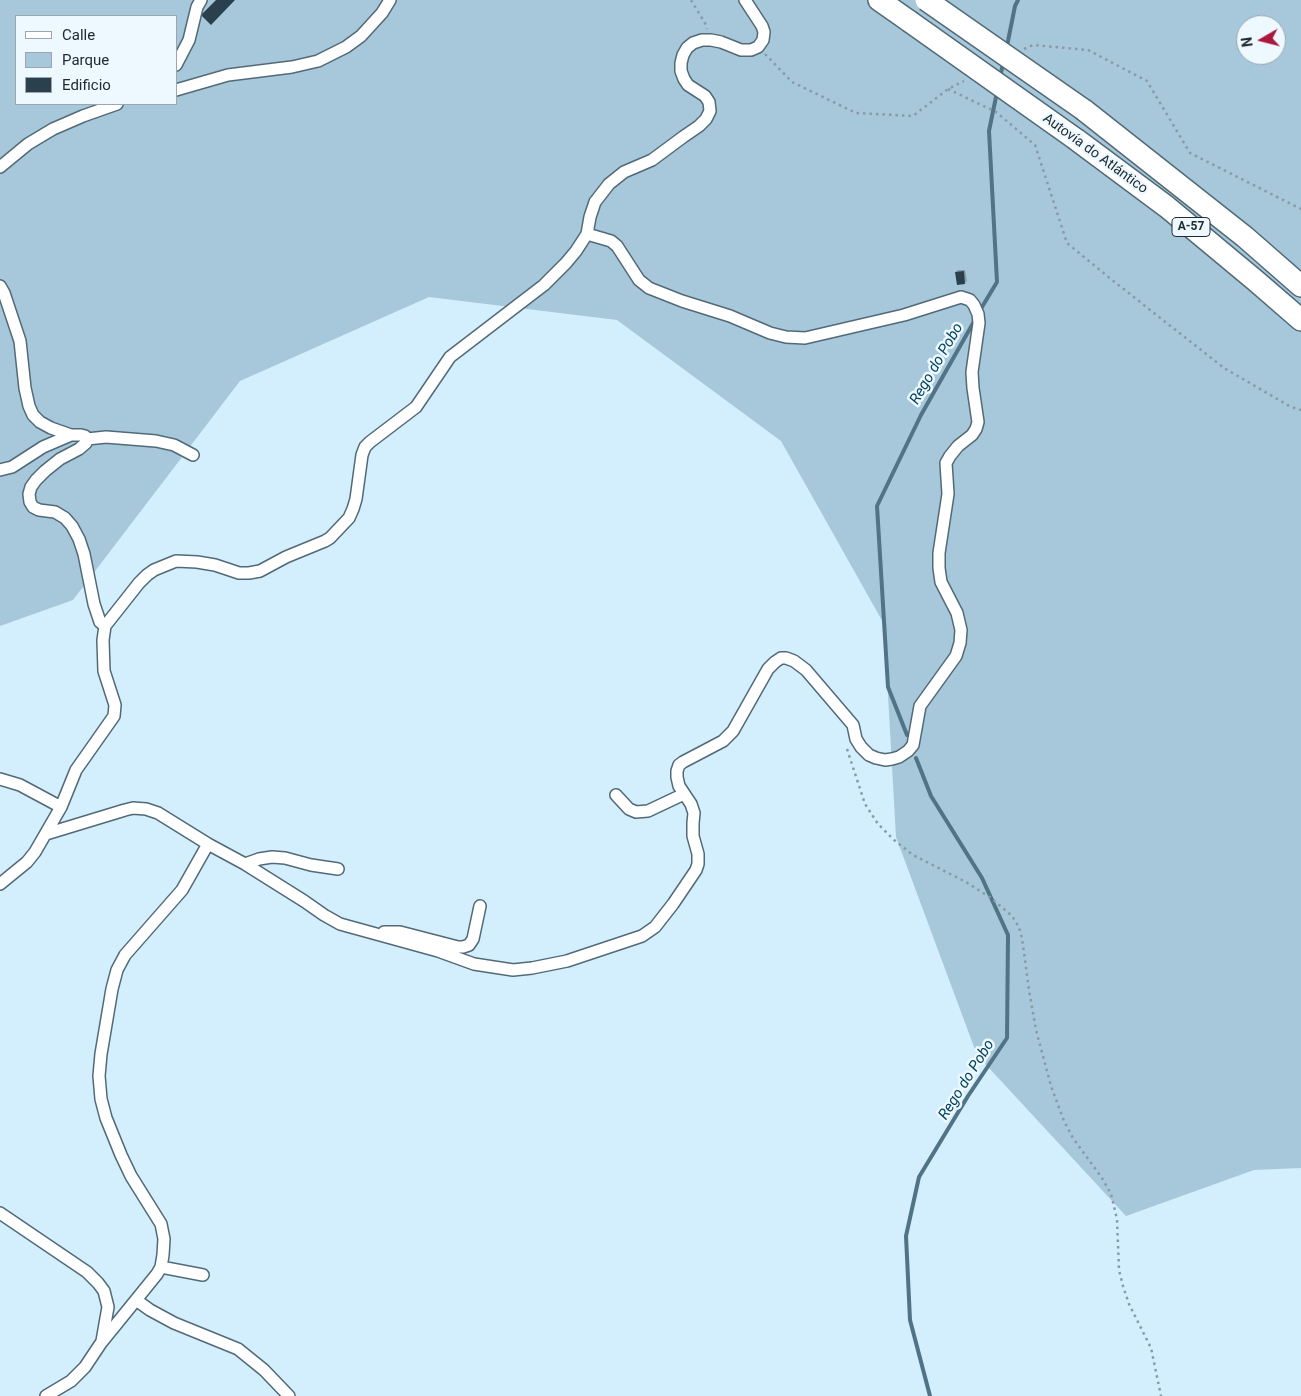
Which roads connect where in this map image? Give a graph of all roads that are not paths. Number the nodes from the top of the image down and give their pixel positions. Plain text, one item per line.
1 (201, 0) edge
2 (390, 0) edge
3 (745, 0) edge
4 (879, 0) edge
5 (926, 0) edge
6 (178, 62) edge
7 (178, 89) edge
8 (114, 105) edge
9 (0, 167) edge
10 (587, 234) junction
11 (0, 286) edge
12 (1301, 286) edge
13 (1301, 320) edge
14 (71, 434) junction
15 (87, 439) junction
16 (193, 455) dead end
17 (0, 470) edge
18 (105, 626) junction
19 (0, 779) edge
20 (684, 794) junction
21 (616, 795) dead end
22 (61, 807) junction
23 (46, 834) junction
24 (208, 844) junction
25 (246, 864) junction
26 (338, 869) dead end
27 (0, 884) edge
28 (480, 906) dead end
29 (372, 933) junction
30 (0, 1214) edge
31 (161, 1267) junction
32 (203, 1275) dead end
33 (136, 1300) junction
34 (101, 1343) junction
35 (46, 1396) edge
36 (289, 1396) edge

1 - 6 street
2 - 7 street
3 - 10 street
4 - 13 highway, Autovía do Atlántico / A-57, bridge
5 - 12 highway, Autovía do Atlántico / A-57, bridge
8 - 9 street
10 - 18 street
10 - 20 street
11 - 14 street
14 - 15 street
14 - 17 street
15 - 16 street
15 - 18 street
18 - 22 street
19 - 22 street
20 - 21 street
20 - 29 street
22 - 23 street
23 - 24 street
23 - 27 street
24 - 25 street
24 - 31 street
25 - 26 street
25 - 29 street
28 - 29 street
30 - 34 street
31 - 32 street
31 - 33 street
33 - 34 street
33 - 36 street
34 - 35 street

